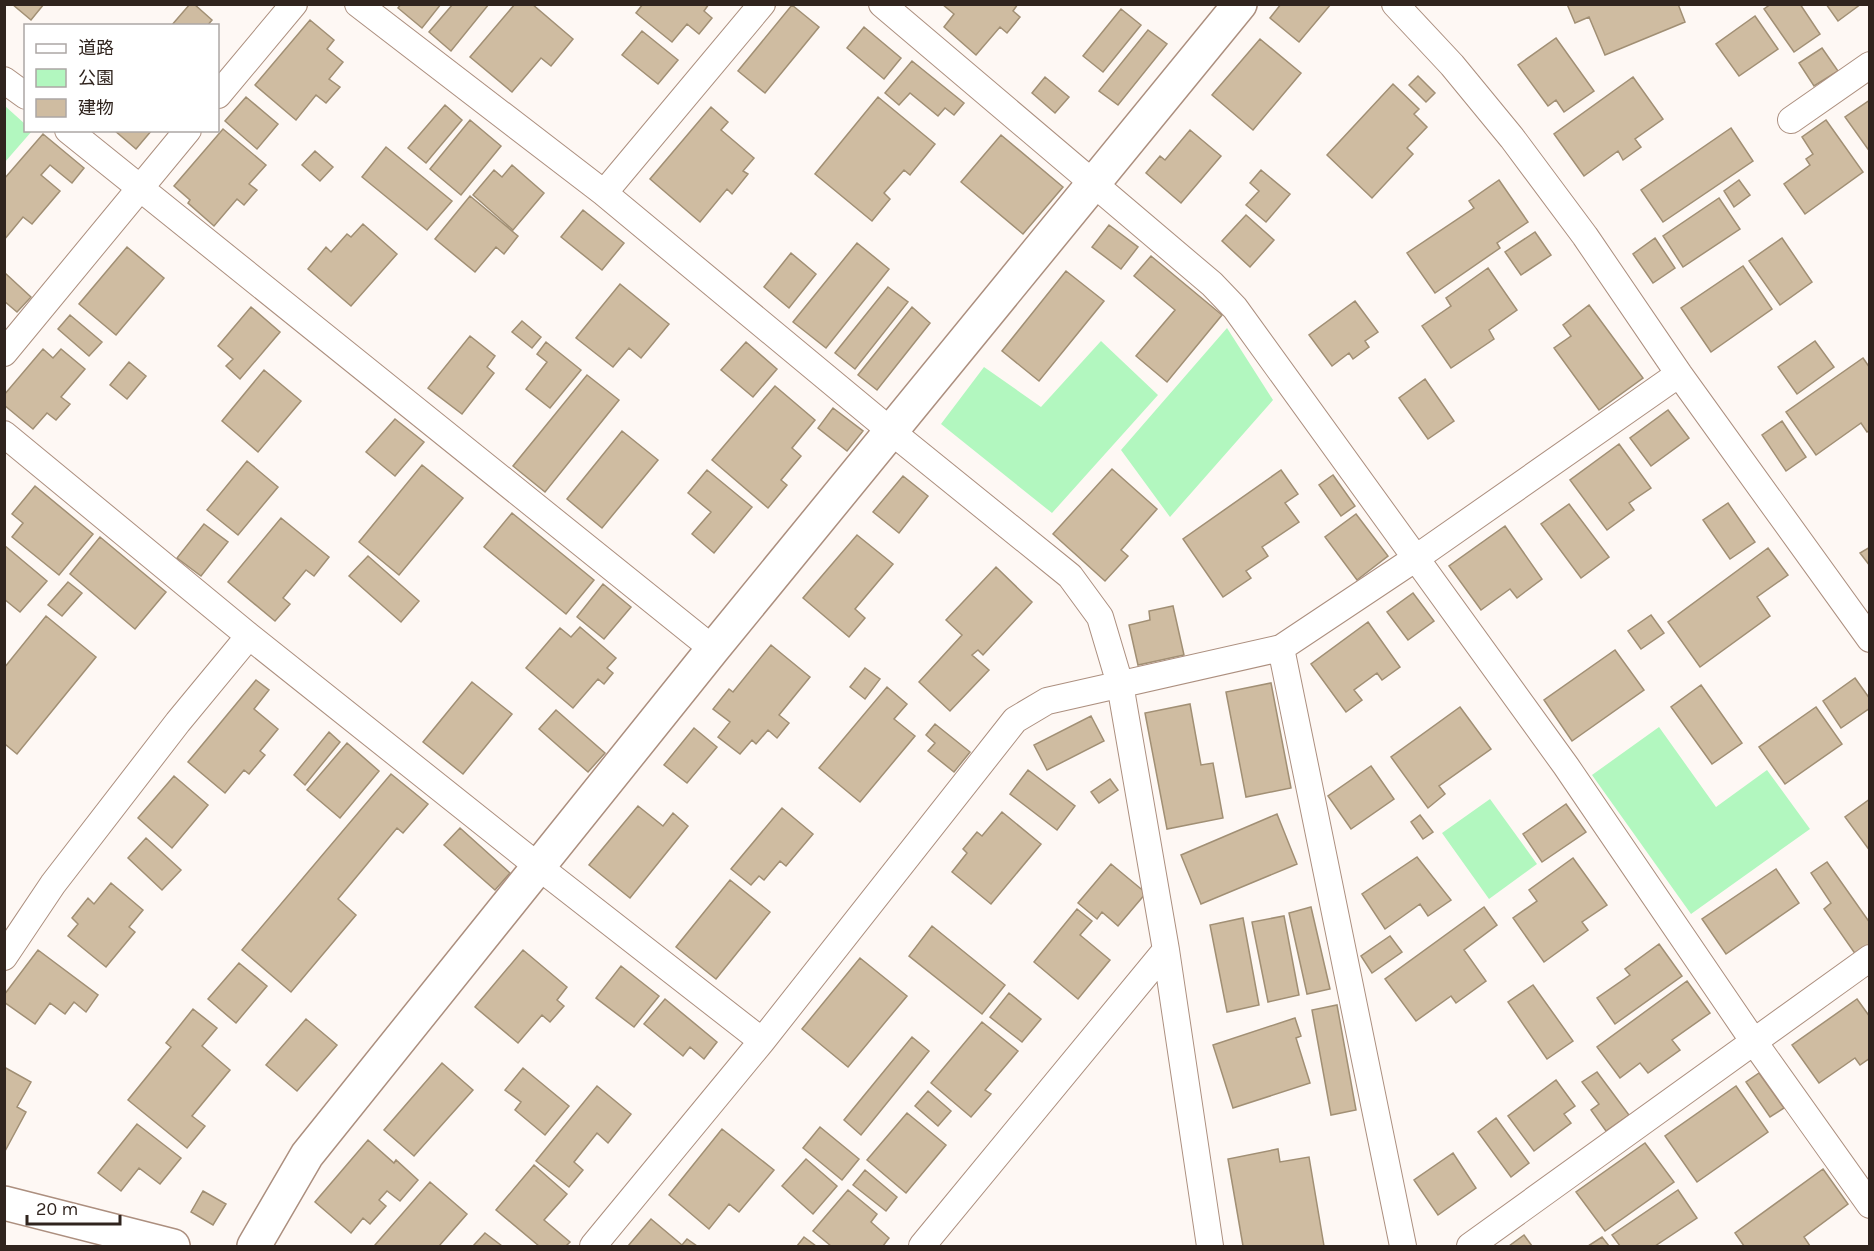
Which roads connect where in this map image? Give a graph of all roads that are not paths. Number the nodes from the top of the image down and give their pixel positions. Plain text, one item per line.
1 (294, 4) edge
2 (358, 4) edge
3 (762, 4) edge
4 (882, 4) edge
5 (1240, 4) edge
6 (1395, 4) edge
7 (1869, 65) edge
8 (4, 80) edge
9 (219, 94) edge
10 (24, 95) edge
11 (1791, 120) dead end
12 (70, 132) edge
13 (186, 132) edge
14 (1095, 184) junction
15 (140, 188) junction
16 (604, 193) junction
17 (4, 353) edge
18 (1678, 374) junction
19 (892, 432) junction
20 (4, 434) edge
21 (1416, 558) junction
22 (249, 636) junction
23 (1869, 639) edge
24 (1281, 648) junction
25 (713, 649) junction
26 (1120, 684) junction
27 (539, 867) junction
28 (1166, 950) junction
29 (4, 957) edge
30 (1869, 958) edge
31 (762, 1041) junction
32 (1754, 1041) junction
33 (4, 1203) edge
34 (1869, 1205) edge
35 (173, 1246) edge
36 (254, 1246) edge
37 (593, 1246) edge
38 (922, 1246) edge
39 (1210, 1246) edge
40 (1403, 1246) edge
41 (1470, 1246) edge

1 - 9 street
2 - 16 street
3 - 16 street
4 - 14 street
5 - 14 street
6 - 18 street
7 - 11 street
8 - 10 street
12 - 15 street
13 - 15 street
14 - 19 street
14 - 21 street
15 - 17 street
15 - 25 street
16 - 19 street
18 - 21 street
18 - 23 street
19 - 25 street
19 - 26 street
20 - 22 street
21 - 24 street
21 - 32 street
22 - 27 street
22 - 29 street
24 - 26 street
24 - 40 street
25 - 27 street
26 - 28 street
26 - 31 street
27 - 31 street
27 - 36 street
28 - 38 street
28 - 39 street
30 - 32 street
31 - 37 street
32 - 34 street
32 - 41 street
33 - 35 street

